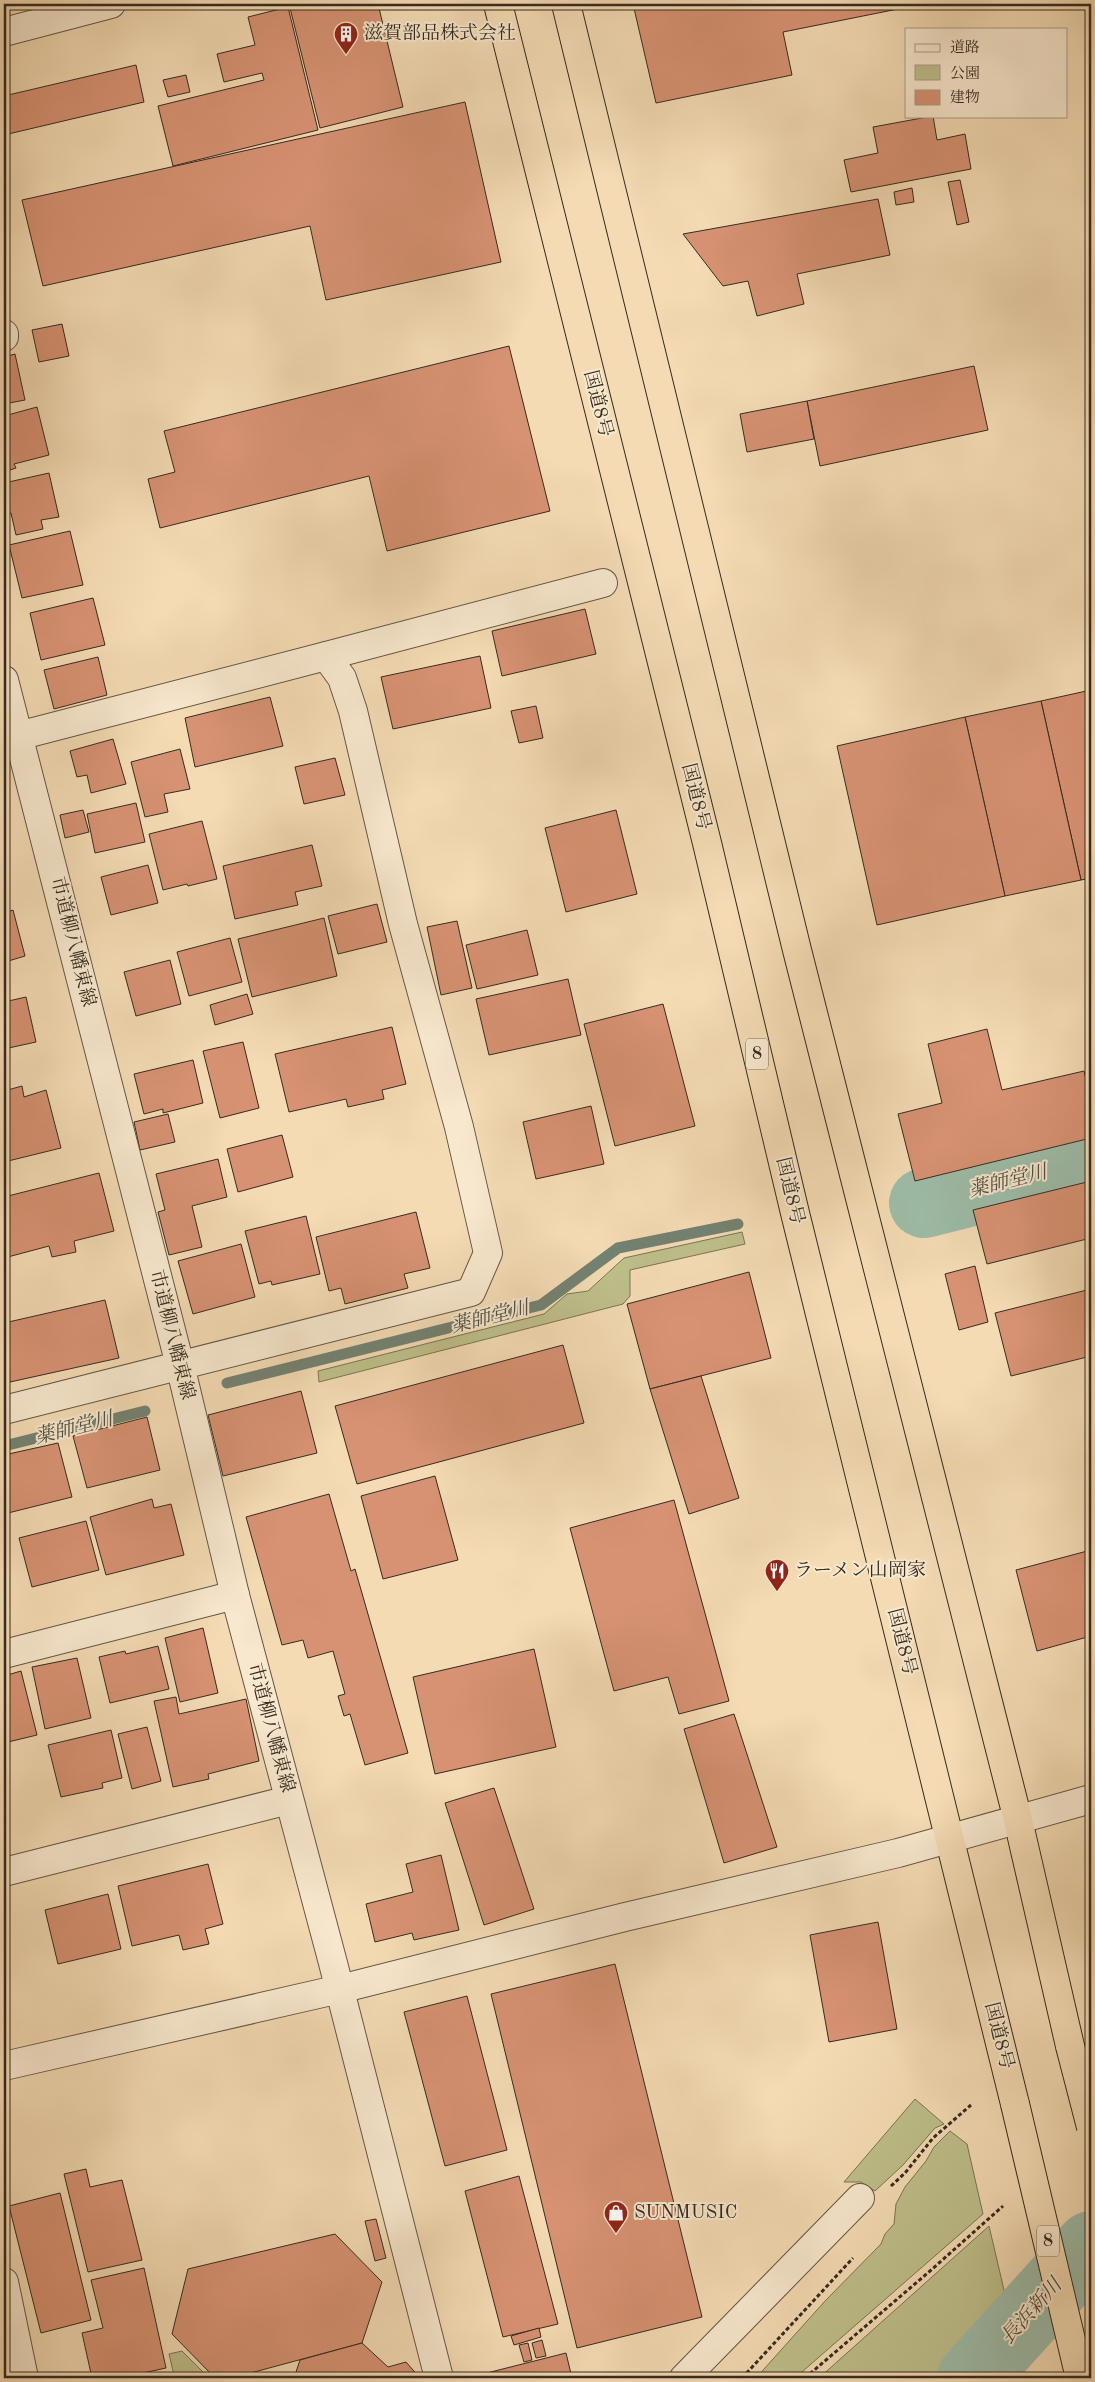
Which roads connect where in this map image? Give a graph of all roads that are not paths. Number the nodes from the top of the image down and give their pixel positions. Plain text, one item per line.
1 (111, 4) edge
2 (498, 4) edge
3 (566, 4) edge
4 (4, 32) edge
5 (4, 334) edge
6 (4, 338) edge
7 (603, 584) dead end
8 (326, 656) junction
9 (4, 680) edge
10 (18, 736) junction
11 (180, 1365) junction
12 (4, 1410) edge
13 (235, 1595) junction
14 (4, 1654) edge
15 (1091, 1799) edge
16 (289, 1800) junction
17 (1018, 1820) junction
18 (950, 1840) junction
19 (4, 1872) edge
20 (340, 1989) junction
21 (4, 2066) edge
22 (1091, 2127) edge
23 (860, 2198) road end
24 (6, 2299) edge
25 (24, 2378) edge
26 (439, 2378) edge
27 (684, 2378) edge
28 (1080, 2378) edge

1 - 4 street
2 - 18 highway, 国道8号 / 8
3 - 17 highway
5 - 6 street
7 - 8 street
8 - 10 street
8 - 11 street
9 - 10 street, 市道柳八幡東線
10 - 11 street, 市道柳八幡東線
11 - 12 street
11 - 13 street, 市道柳八幡東線
13 - 14 street
13 - 16 street, 市道柳八幡東線
15 - 17 street
16 - 19 street
16 - 20 street, 市道柳八幡東線
17 - 18 street
17 - 22 highway, bridge
18 - 20 street
18 - 28 highway, 国道8号 / 8, bridge
20 - 21 street
20 - 26 street, 市道柳八幡東線
23 - 27 street
24 - 25 street

